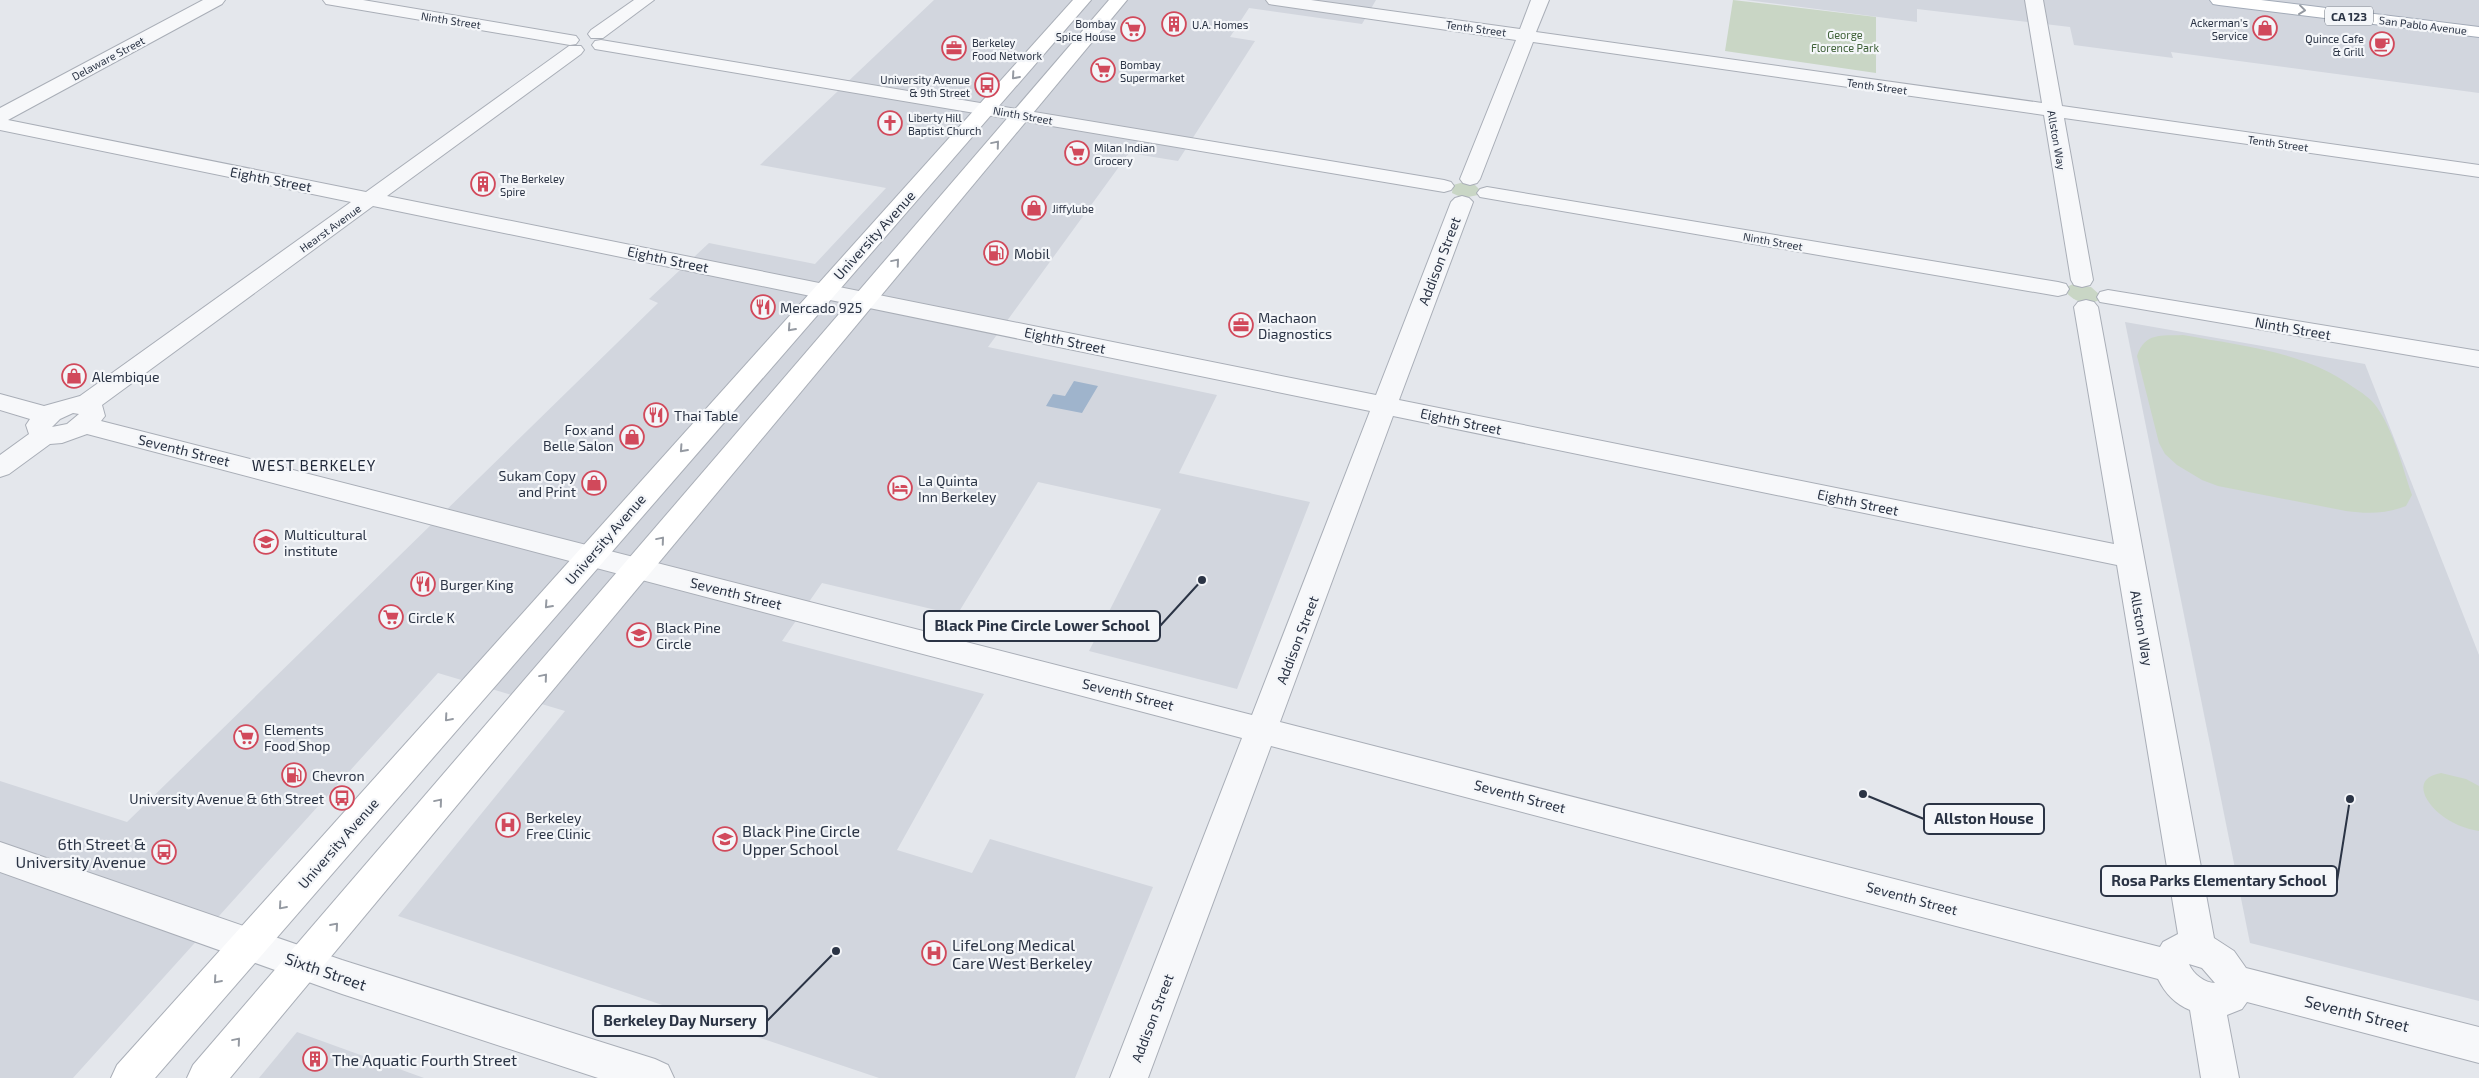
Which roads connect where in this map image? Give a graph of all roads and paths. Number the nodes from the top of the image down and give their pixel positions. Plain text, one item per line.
1 (216, 0) edge
2 (332, 0) edge
3 (645, 0) edge
4 (1082, 0) edge
5 (1118, 0) edge
6 (1275, 0) edge
7 (1540, 0) edge
8 (2034, 0) edge
9 (2218, 0) edge
10 (2324, 0) edge
11 (2479, 19) edge
12 (2479, 32) edge
13 (1526, 36) junction
14 (599, 40) junction
15 (573, 45) junction
16 (986, 109) junction
17 (2052, 111) junction
18 (1021, 115) junction
19 (0, 116) edge
20 (0, 124) edge
21 (2479, 171) edge
22 (1459, 189) junction
23 (371, 199) junction
24 (824, 291) junction
25 (2092, 295) junction
26 (864, 300) junction
27 (2479, 359) edge
28 (0, 402) edge
29 (1385, 406) junction
30 (85, 415) junction
31 (46, 425) junction
32 (0, 468) edge
33 (591, 555) junction
34 (2129, 557) junction
35 (637, 568) junction
36 (1263, 729) junction
37 (0, 857) edge
38 (249, 944) junction
39 (2184, 957) junction
40 (303, 963) junction
41 (2220, 990) junction
42 (2479, 1045) edge
43 (130, 1078) edge
44 (206, 1078) edge
45 (655, 1078) edge
46 (1129, 1078) edge
47 (2220, 1078) edge

1 - 19 street, Delaware Street
2 - 15 street, Ninth Street
3 - 14 street
4 -> 16 main road, University Avenue
5 - 18 main road
6 - 13 street, Tenth Street
7 - 13 street, Addison Street
8 - 17 street, Allston Way
9 -> 12 main road, San Pablo Avenue / CA 123
10 - 11 main road, San Pablo Avenue / CA 123
13 - 17 street, Tenth Street
13 - 22 street, Addison Street
14 - 15 street
14 - 16 street, Ninth Street
15 - 23 street, Hearst Avenue
16 - 18 street, Ninth Street
16 - 24 main road, University Avenue
17 - 21 street, Tenth Street
17 - 25 street, Allston Way
18 - 22 street, Ninth Street
26 -> 18 main road
20 - 23 street, Eighth Street
22 - 25 street, Ninth Street
22 - 29 street, Addison Street
23 - 24 street, Eighth Street
23 - 30 street, Hearst Avenue
24 - 26 street, Eighth Street
24 -> 33 main road, University Avenue
25 - 27 street, Ninth Street
25 - 34 street, Allston Way
26 - 29 street, Eighth Street
35 -> 26 main road
28 - 31 street
29 - 34 street, Eighth Street
29 - 36 street, Addison Street
30 - 31 street
30 - 33 street, Seventh Street
31 - 32 street
33 - 35 street, Seventh Street
33 -> 38 main road, University Avenue
34 - 39 street, Allston Way
35 - 36 street, Seventh Street
40 -> 35 main road
36 - 39 street, Seventh Street
36 - 46 street, Addison Street
37 - 38 street, Sixth Street
38 - 40 street, Sixth Street
38 -> 43 main road, University Avenue
39 - 41 street, Seventh Street
44 -> 40 main road
40 - 45 street, Sixth Street
41 - 42 street, Seventh Street
41 - 47 street

